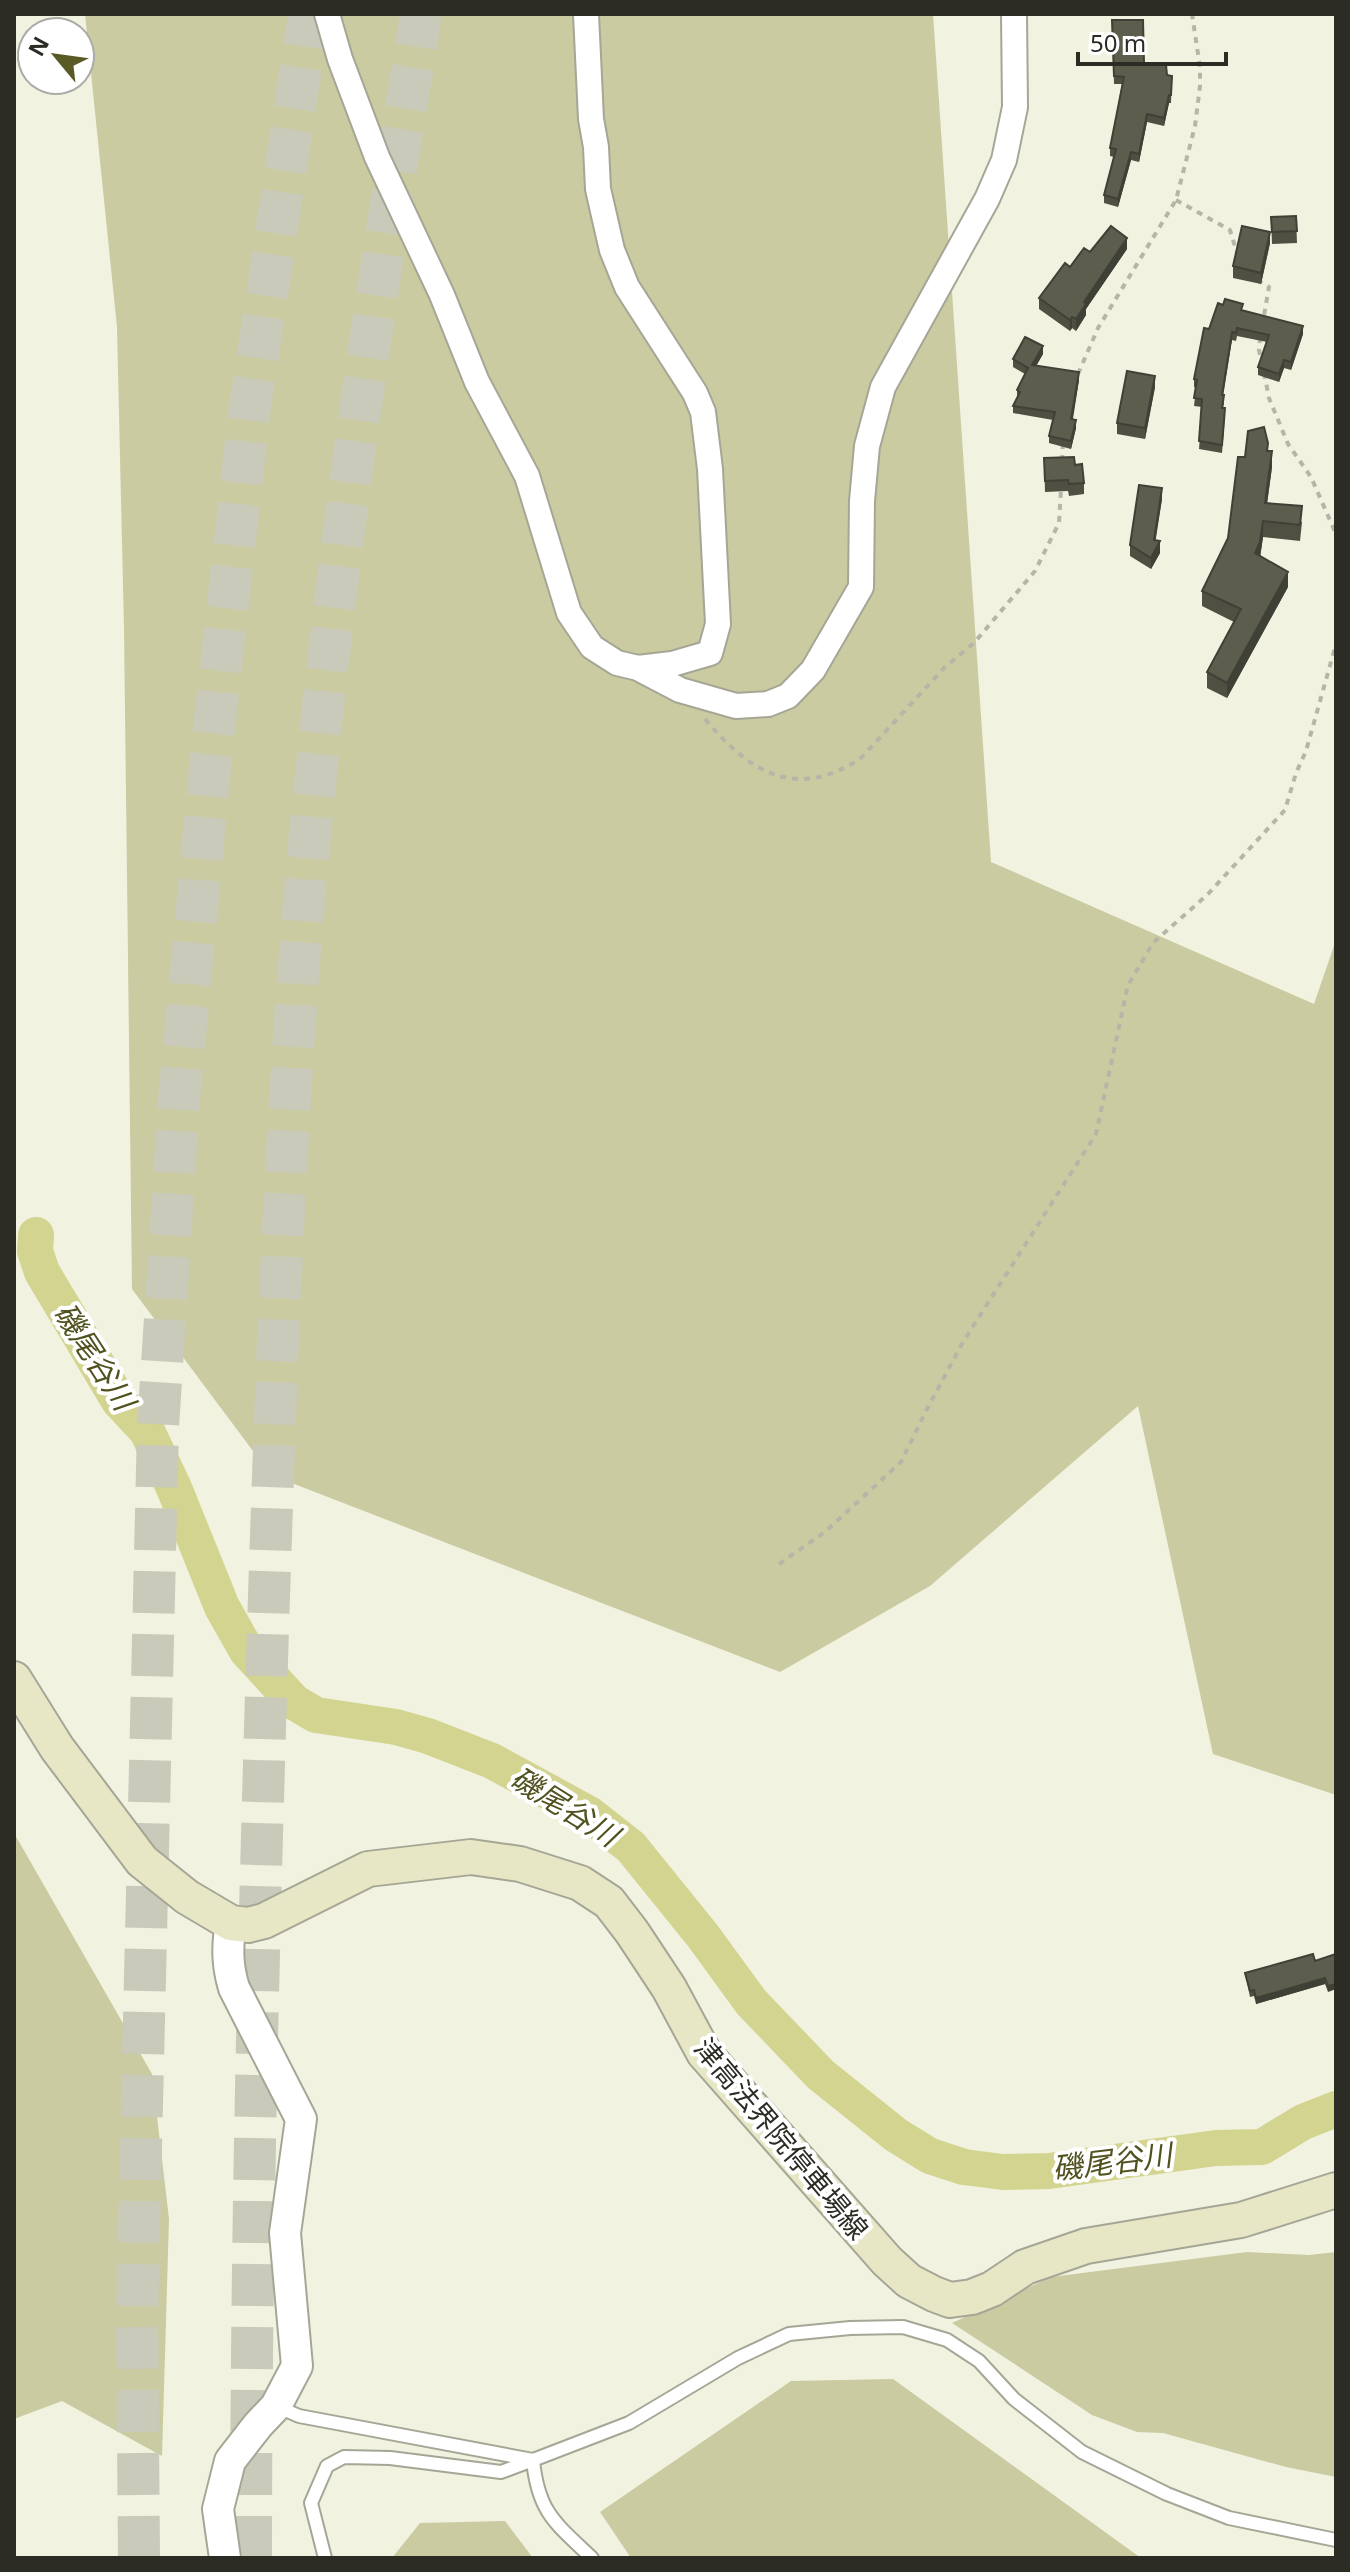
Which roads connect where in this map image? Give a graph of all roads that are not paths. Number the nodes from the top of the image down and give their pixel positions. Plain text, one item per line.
1 (327, 14) edge
2 (586, 14) edge
3 (1014, 14) edge
4 (638, 668) junction
5 (14, 1679) edge
6 (231, 1923) junction
7 (1336, 2190) edge
8 (276, 2406) junction
9 (533, 2460) junction
10 (1336, 2540) edge
11 (225, 2558) edge
12 (325, 2558) edge
13 (592, 2558) edge

1 - 4 street
2 - 4 street
3 - 4 street
5 - 6 main road
6 - 7 main road, 津高法界院停車場線
6 - 8 street
8 - 9 lane
8 - 11 street
9 - 10 lane
9 - 12 lane
9 - 13 lane

